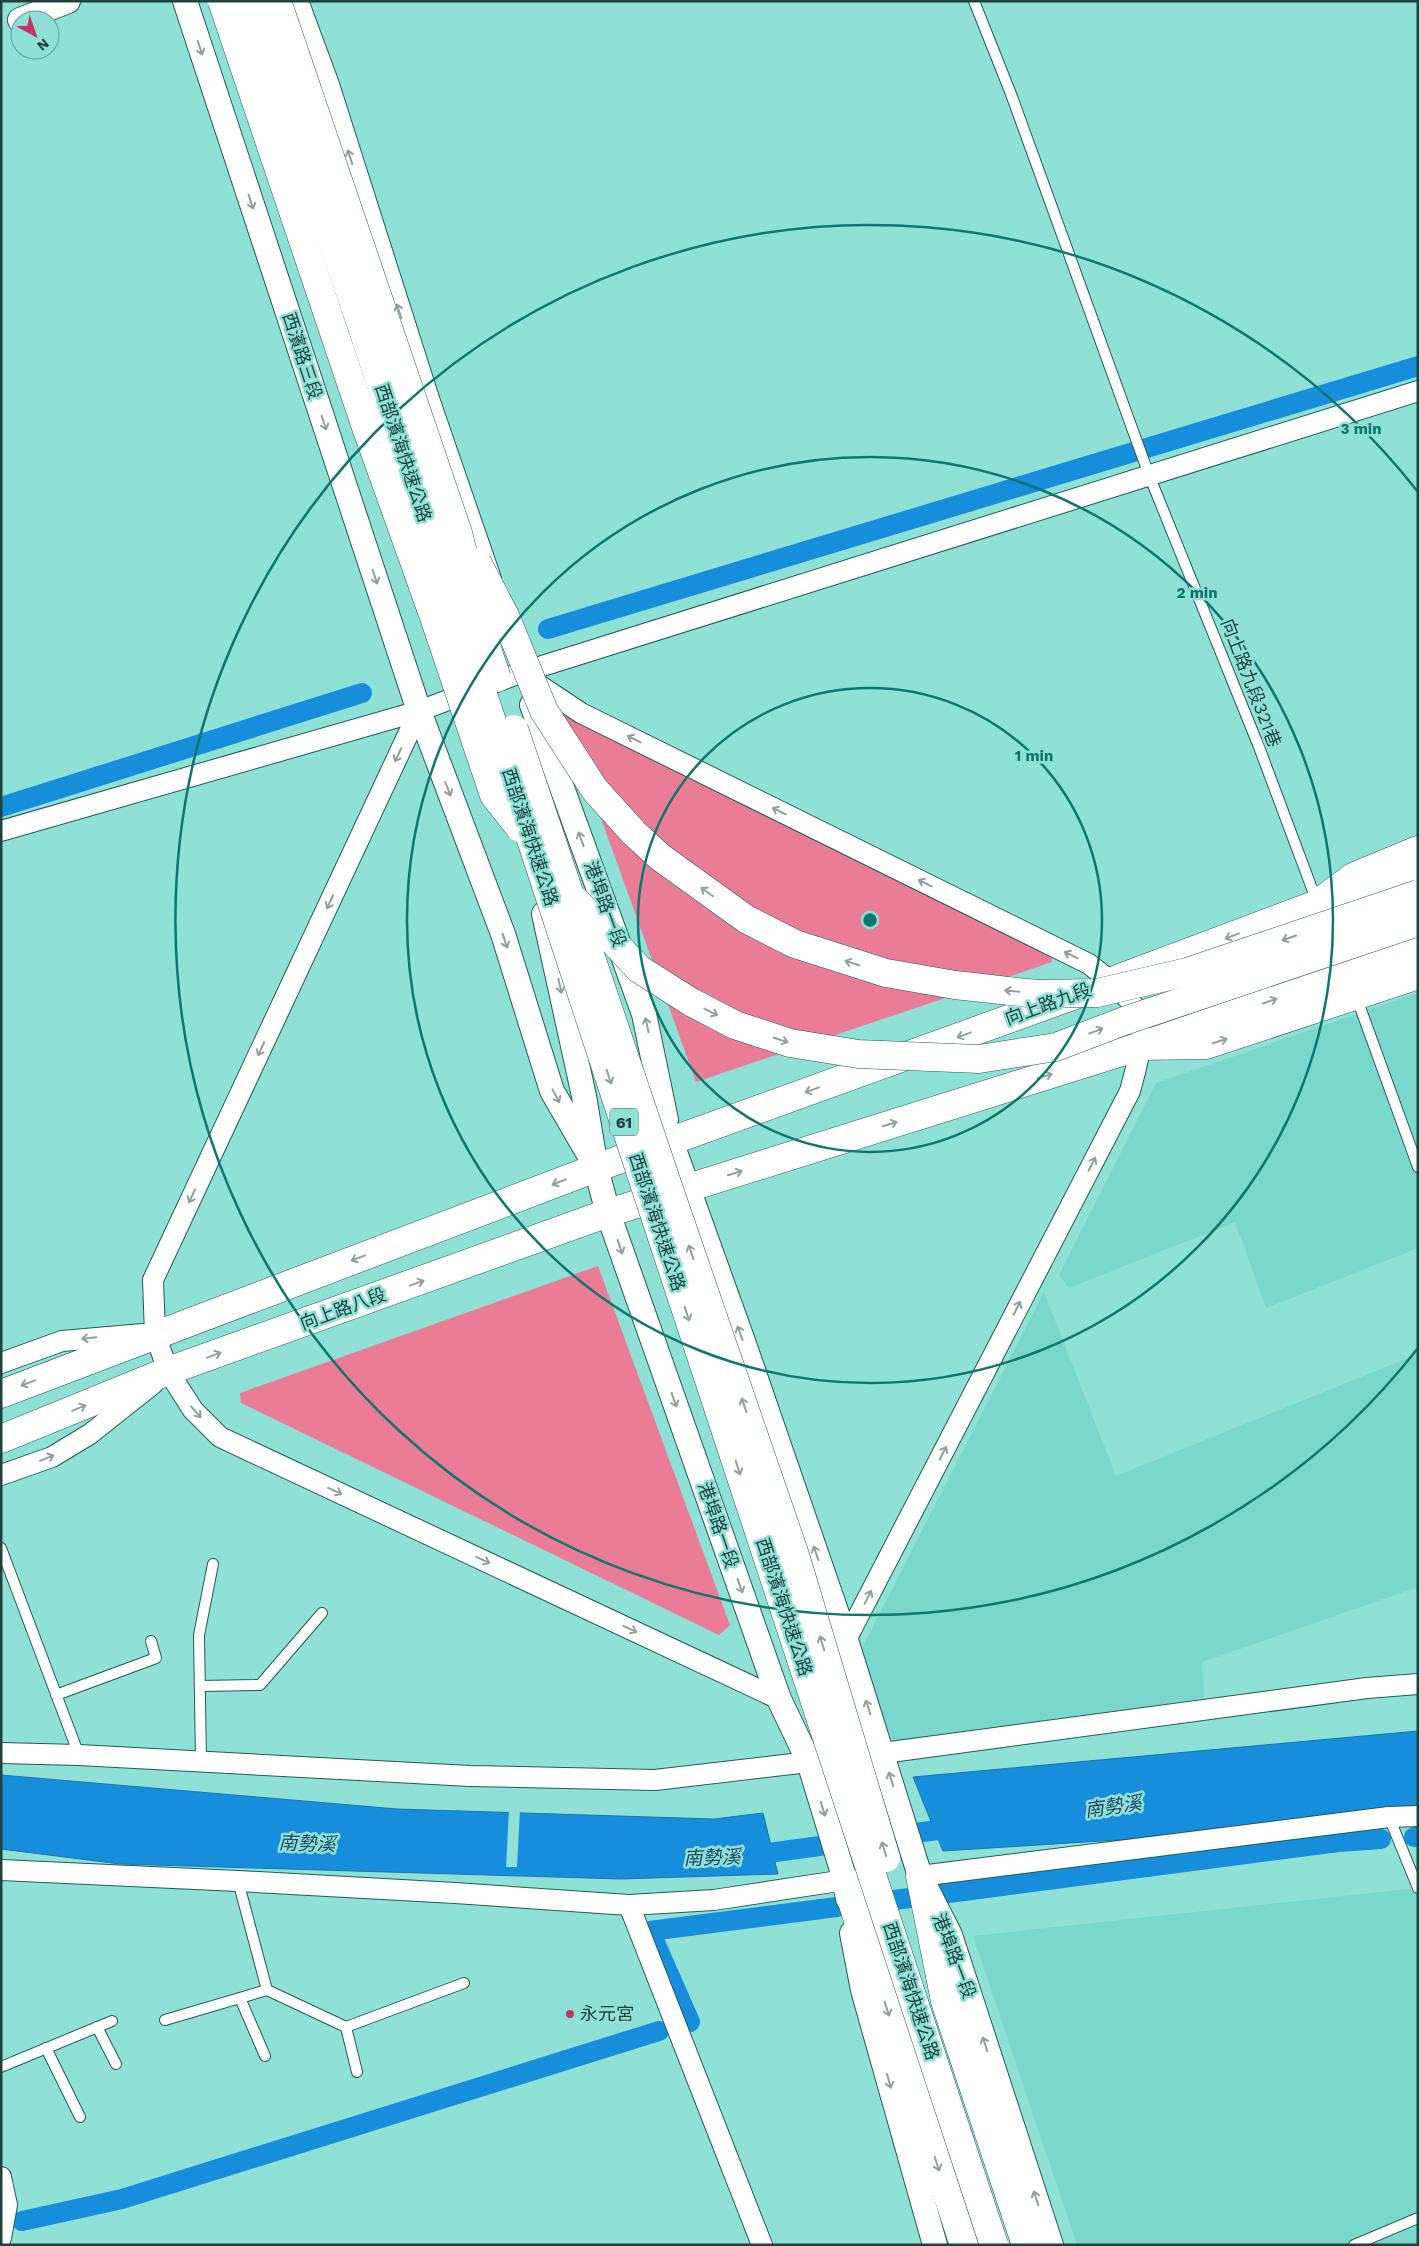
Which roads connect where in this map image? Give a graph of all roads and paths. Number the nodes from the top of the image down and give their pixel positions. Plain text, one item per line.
1 (68, 1) edge
2 (185, 1) edge
3 (222, 1) edge
4 (236, 1) edge
5 (249, 1) edge
6 (277, 1) edge
7 (296, 1) edge
8 (974, 1) edge
9 (45, 10) edge
10 (1418, 391) edge
11 (1149, 475) junction
12 (458, 532) junction
13 (520, 673) junction
14 (470, 691) junction
15 (419, 711) junction
16 (1, 831) edge
17 (1418, 850) edge
18 (1418, 868) edge
19 (538, 887) junction
20 (1418, 894) edge
21 (1418, 901) edge
22 (1317, 904) junction
23 (1418, 911) edge
24 (1418, 922) edge
25 (1418, 950) edge
26 (1343, 972) junction
27 (1418, 975) edge
28 (1112, 981) junction
29 (1141, 1046) junction
30 (671, 1141) junction
31 (1418, 1167) edge
32 (596, 1168) junction
33 (688, 1188) junction
34 (608, 1213) junction
35 (155, 1334) junction
36 (1, 1363) edge
37 (168, 1371) junction
38 (1, 1394) edge
39 (1, 1439) edge
40 (1, 1474) edge
41 (1, 1548) edge
42 (213, 1564) dead end
43 (322, 1613) dead end
44 (846, 1640) junction
45 (151, 1641) dead end
46 (1418, 1684) edge
47 (200, 1686) junction
48 (56, 1695) junction
49 (780, 1699) junction
50 (1, 1753) edge
51 (883, 1753) junction
52 (79, 1755) junction
53 (201, 1762) junction
54 (809, 1762) junction
55 (1418, 1816) edge
56 (1389, 1817) junction
57 (1, 1870) edge
58 (920, 1876) junction
59 (845, 1880) junction
60 (238, 1881) junction
61 (1418, 1888) edge
62 (629, 1905) junction
63 (464, 1983) dead end
64 (267, 1990) junction
65 (240, 1998) junction
66 (165, 2020) dead end
67 (112, 2021) dead end
68 (97, 2027) junction
69 (346, 2027) junction
70 (46, 2048) junction
71 (925, 2055) junction
72 (265, 2056) dead end
73 (116, 2064) dead end
74 (1, 2067) edge
75 (357, 2072) dead end
76 (80, 2117) dead end
77 (1, 2176) edge
78 (1418, 2218) edge
79 (1, 2238) edge
80 (762, 2245) edge
81 (935, 2245) edge
82 (964, 2245) edge
83 (988, 2245) edge
84 (994, 2245) edge
85 (1012, 2245) edge
86 (1026, 2245) edge
87 (1051, 2245) edge
88 (1354, 2245) edge

1 - 9 street
2 -> 15 street, 西濱路三段
3 -> 24 main road, bridge
4 - 14 street
5 -> 84 main road, 西部濱海快速公路 / 61, bridge
6 - 12 main road, 西部濱海快速公路 / 61, bridge
13 -> 7 street
8 - 11 lane, 向上路九段321巷
10 - 11 street
11 - 13 street
11 - 22 lane, 向上路九段321巷
20 -> 12 main road, bridge
85 -> 12 main road, 西部濱海快速公路 / 61, bridge
13 - 14 street
28 -> 13 street
30 -> 13 street, 港埠路一段
14 - 15 street
14 - 19 street, 港埠路一段
15 - 16 street
15 -> 32 street, 港埠路一段
15 -> 35 street
17 - 22 main road, 向上路九段
18 - 22 main road
19 - 30 street, 港埠路一段
19 -> 32 street, 港埠路一段
21 - 22 main road
22 - 26 lane, 向上路九段321巷
22 -> 28 main road, 向上路九段
23 - 26 main road
25 - 26 main road
26 - 27 main road
29 -> 26 main road
26 - 29 main road
26 - 31 lane, 向上路九段321巷
28 - 29 street
28 -> 30 main road, 向上路九段
33 -> 29 main road
44 -> 29 street
30 - 32 main road
30 - 33 street, 港埠路一段
32 - 34 street, 港埠路一段
32 -> 35 main road
33 - 34 main road, 向上路八段
44 -> 33 street, 港埠路一段
37 -> 34 main road, 向上路八段
34 -> 49 street, 港埠路一段
35 -> 36 street
35 - 37 street
35 -> 38 main road
39 -> 37 main road, 向上路八段
40 -> 37 street
37 -> 49 street
41 - 48 lane
42 - 47 lane
43 - 47 lane
51 -> 44 street, 港埠路一段
44 - 71 street, 港埠路一段
45 - 48 lane
46 - 51 street
47 - 53 lane
48 - 52 lane
49 - 54 street, 港埠路一段
50 - 52 street
58 -> 51 street, 港埠路一段
52 - 53 street
53 - 54 street
54 -> 59 street, 港埠路一段
55 - 56 street
56 - 58 street
56 - 61 lane
57 - 60 street
58 - 86 main road
87 -> 58 street, 港埠路一段
59 - 62 street
59 - 71 street, 港埠路一段
59 -> 81 street, 港埠路一段
59 -> 82 main road
60 - 62 street
60 - 64 lane
62 - 80 street
63 - 69 lane
64 - 65 lane
64 - 69 lane
65 - 66 lane
65 - 72 lane
67 - 68 lane
68 - 70 lane
68 - 73 lane
69 - 75 lane
70 - 74 lane
70 - 76 lane
71 - 83 street, 港埠路一段
77 - 79 street
78 - 88 lane

